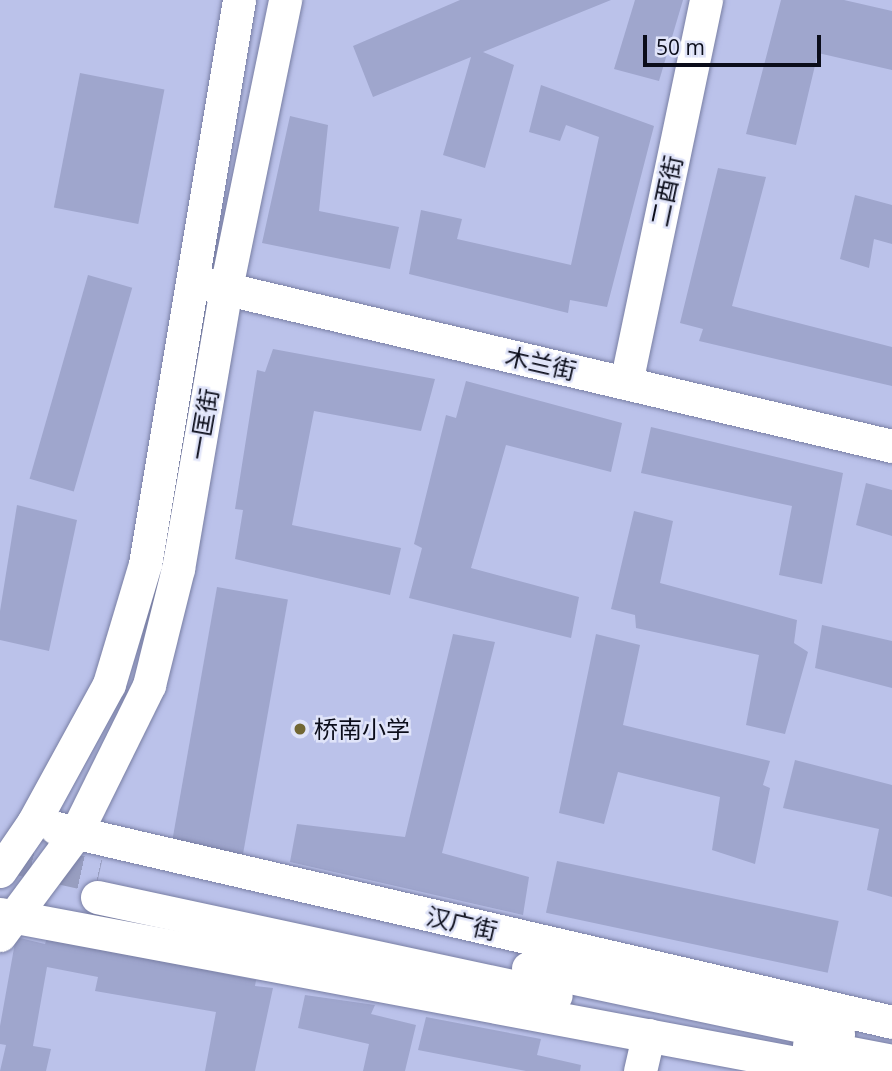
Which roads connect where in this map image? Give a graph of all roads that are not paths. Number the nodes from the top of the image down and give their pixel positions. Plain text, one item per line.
1 (239, 0) edge
2 (285, 0) edge
3 (706, 0) edge
4 (191, 280) junction
5 (226, 288) junction
6 (626, 383) junction
7 (892, 446) edge
8 (33, 822) junction
9 (76, 833) junction
10 (0, 871) edge
11 (4, 922) edge
12 (892, 1022) edge
13 (648, 1035) junction
14 (892, 1045) edge
15 (892, 1061) edge
16 (640, 1071) edge
17 (838, 1071) edge

1 - 4 street, 一匡街
2 - 5 street, 一匡街
3 - 6 street, 二酉街
4 - 5 street, 木兰街
4 - 8 street, 一匡街
5 - 6 street, 木兰街
5 - 9 street, 一匡街
6 - 7 street, 木兰街
8 - 9 street, 汉广街
8 - 10 street, 一匡街
9 - 11 street, 一匡街
9 - 12 street, 汉广街
11 - 13 street
13 - 16 street
13 - 17 street
14 - 15 street, 汉广街

